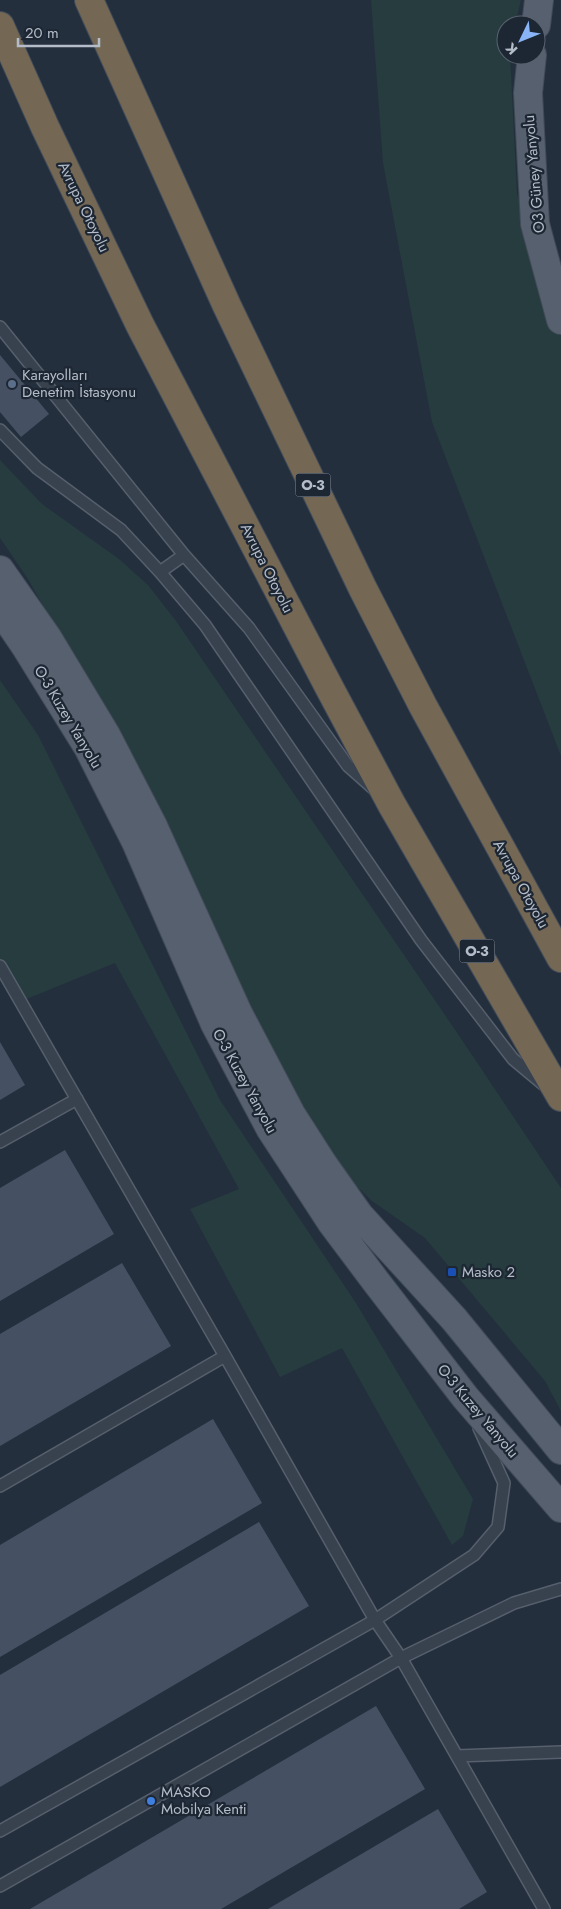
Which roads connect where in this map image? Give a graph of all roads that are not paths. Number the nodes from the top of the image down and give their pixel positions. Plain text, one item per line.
1 (89, 0) edge
2 (539, 0) edge
3 (537, 15) edge
4 (0, 26) edge
5 (531, 65) edge
6 (561, 320) edge
7 (0, 327) edge
8 (0, 430) edge
9 (184, 554) junction
10 (0, 570) edge
11 (160, 572) junction
12 (0, 609) edge
13 (392, 805) junction
14 (561, 958) edge
15 (0, 966) edge
16 (561, 1098) edge
17 (77, 1099) junction
18 (0, 1142) edge
19 (225, 1356) junction
20 (465, 1397) junction
21 (561, 1450) edge
22 (0, 1486) edge
23 (561, 1508) edge
24 (561, 1589) edge
25 (375, 1620) junction
26 (401, 1658) junction
27 (561, 1752) edge
28 (457, 1756) junction
29 (0, 1831) edge
30 (0, 1886) edge
31 (544, 1909) edge

1 - 14 highway, Avrupa Otoyolu / O-3
2 - 3 main road
4 - 13 highway, Avrupa Otoyolu / O-3
5 - 6 main road, O3 Güney Yanyolu
7 - 9 lane
8 - 11 lane
9 - 11 lane
9 - 13 lane
10 - 21 main road, O-3 Kuzey Yanyolu
11 - 16 lane
12 - 20 main road, O-3 Kuzey Yanyolu
13 - 16 highway, Avrupa Otoyolu / O-3
15 - 17 lane
17 - 18 lane
17 - 19 lane
19 - 22 lane
19 - 25 lane
20 - 23 main road, O-3 Kuzey Yanyolu
20 - 25 lane
24 - 26 lane
25 - 26 lane
25 - 29 lane
26 - 28 lane
26 - 30 lane
27 - 28 lane
28 - 31 lane

